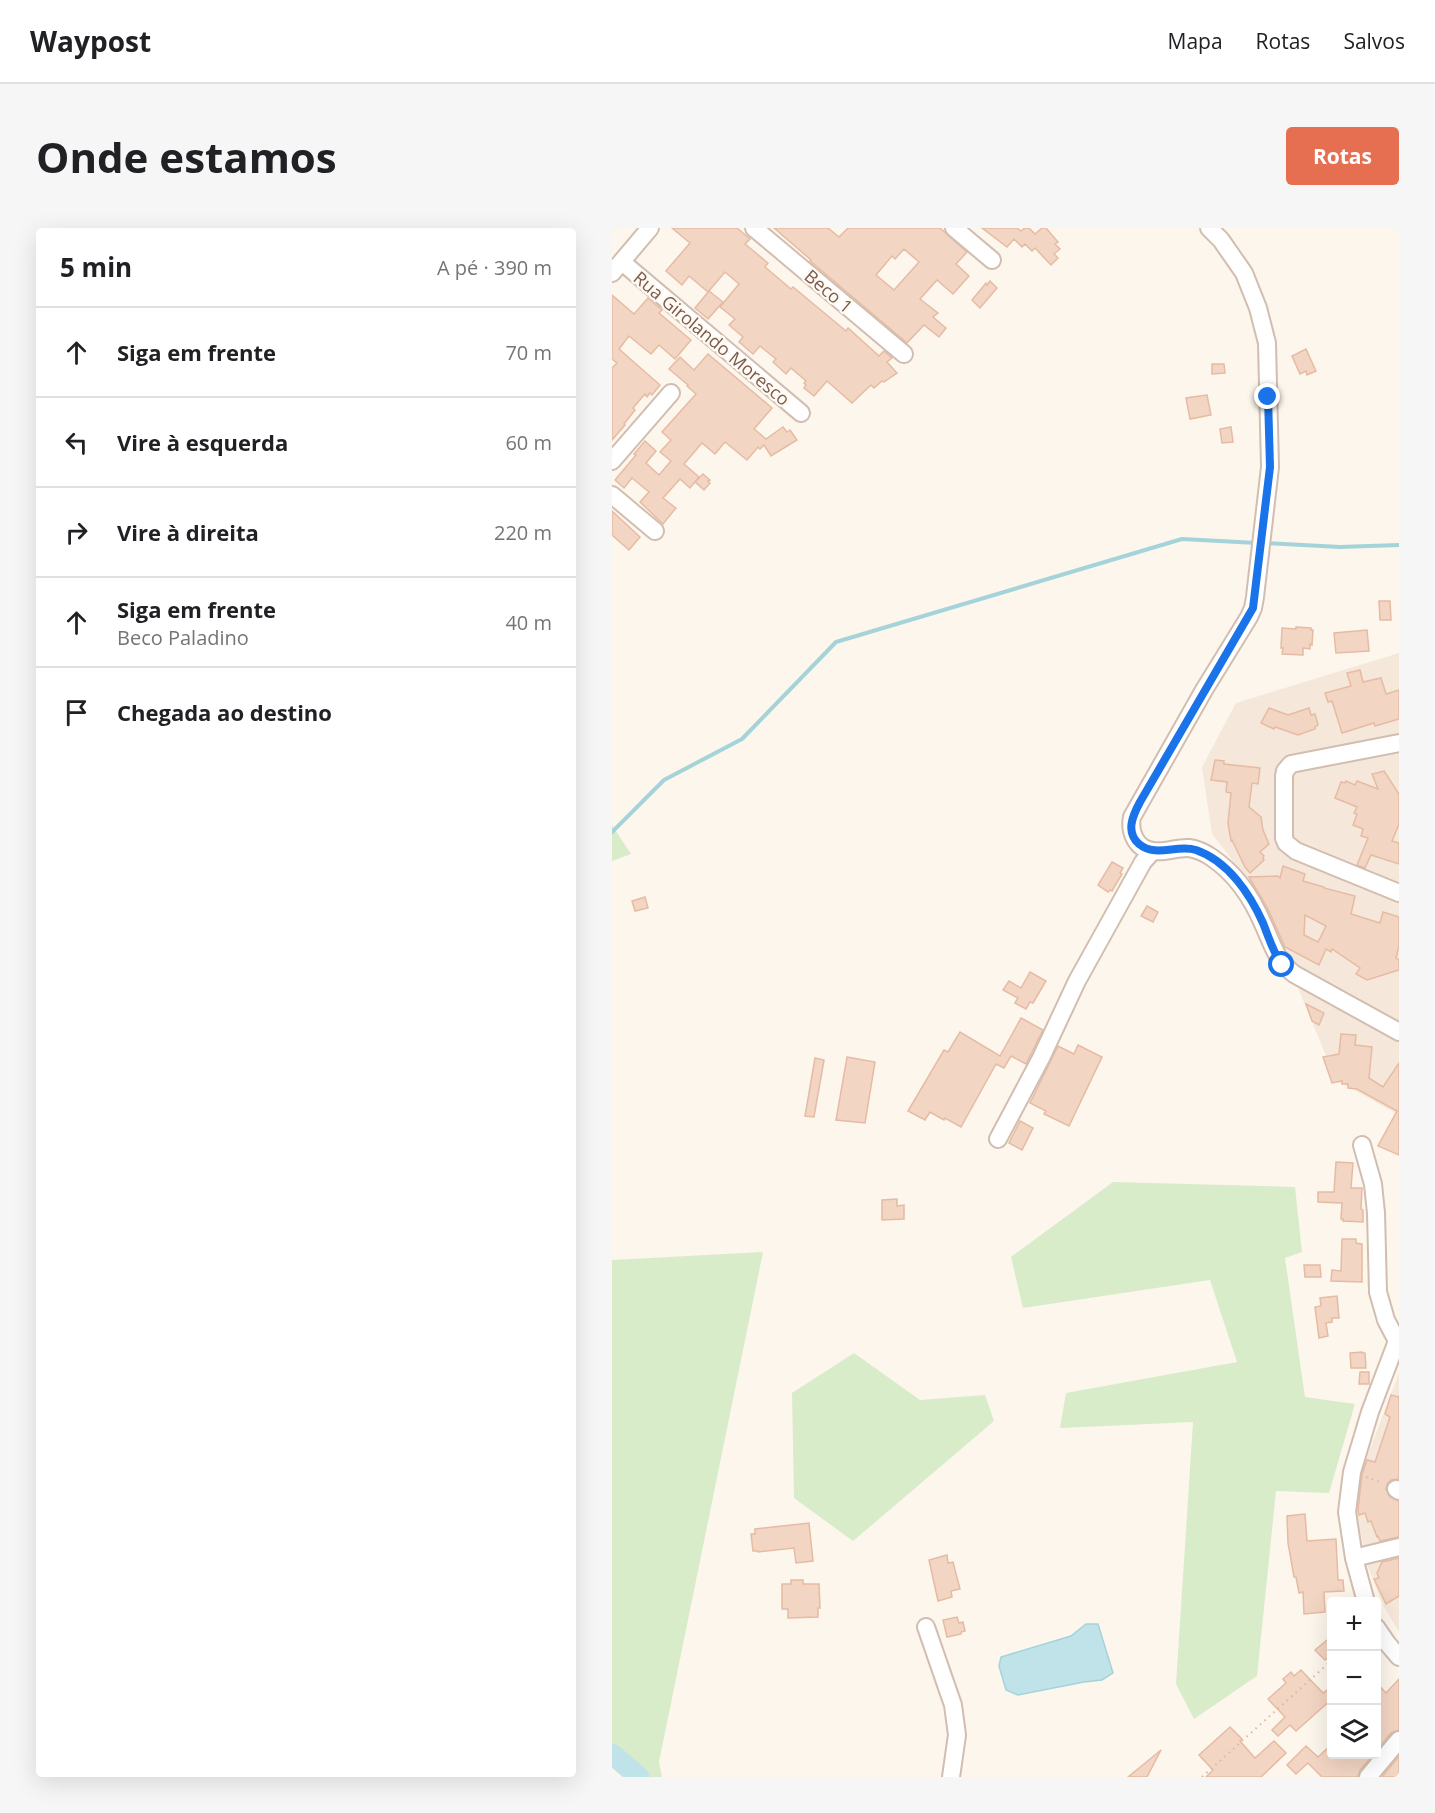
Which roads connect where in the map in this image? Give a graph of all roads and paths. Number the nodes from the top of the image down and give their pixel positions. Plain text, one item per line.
1 (650, 228) edge
2 (754, 228) edge
3 (954, 228) edge
4 (1209, 228) edge
5 (992, 260) dead end
6 (617, 268) edge
7 (904, 354) dead end
8 (671, 393) dead end
9 (801, 413) dead end
10 (612, 461) edge
11 (612, 495) edge
12 (656, 531) dead end
13 (1399, 743) edge
14 (1152, 852) junction
15 (1399, 893) edge
16 (1399, 1032) edge
17 (998, 1139) dead end
18 (1362, 1145) dead end
19 (1398, 1340) edge
20 (1352, 1472) junction
21 (1398, 1490) edge
22 (1399, 1547) edge
23 (1354, 1558) junction
24 (1365, 1597) edge
25 (926, 1627) dead end
26 (1381, 1633) edge
27 (1399, 1657) edge
28 (1327, 1664) edge
29 (1399, 1740) edge
30 (951, 1777) edge
31 (1202, 1777) edge
32 (1368, 1777) edge

1 - 6 street
2 - 7 street, Beco 1
3 - 5 street
4 - 14 street
6 - 9 street, Rua Girolando Moresco
8 - 10 street
11 - 12 street
13 - 15 street
14 - 16 street
14 - 17 street
18 - 19 street
19 - 20 street
20 - 21 path
20 - 23 street
22 - 23 street
23 - 24 street
25 - 30 street
26 - 27 street
28 - 31 path
29 - 32 street

